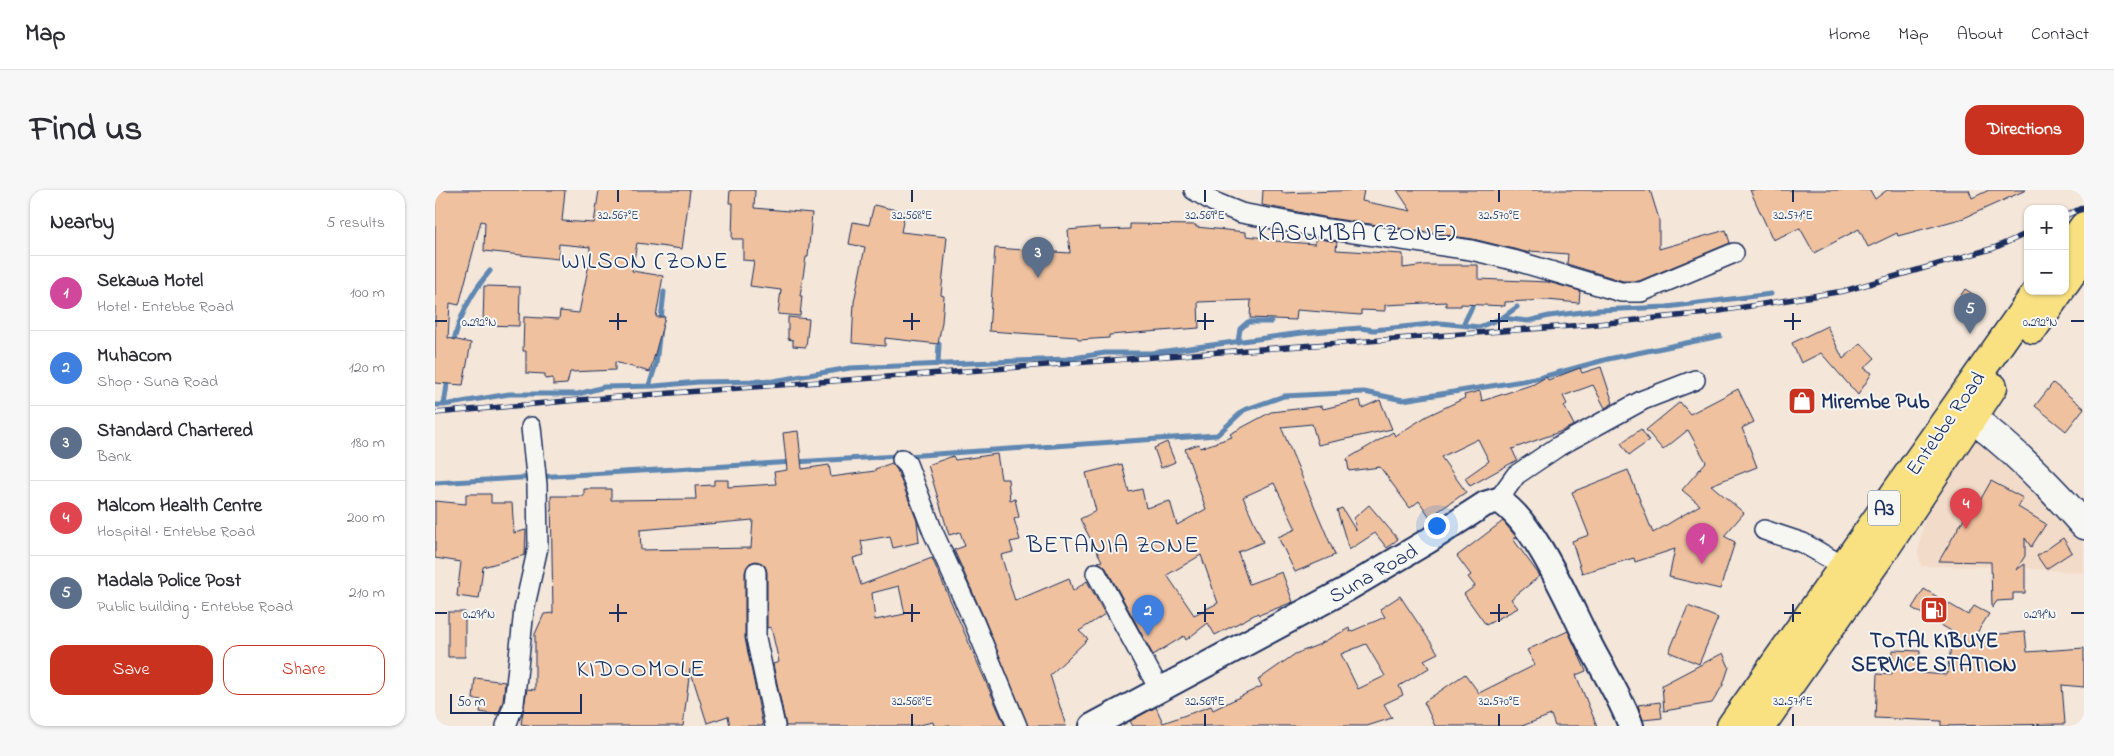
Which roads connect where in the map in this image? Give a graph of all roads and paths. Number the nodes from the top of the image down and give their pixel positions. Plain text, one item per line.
1 (1195, 190) edge
2 (2084, 226) edge
3 (2066, 250) edge
4 (1734, 253) dead end
5 (2084, 256) edge
6 (2069, 277) edge
7 (2034, 295) edge
8 (2057, 295) edge
9 (1695, 380) dead end
10 (1971, 418) junction
11 (531, 427) dead end
12 (902, 459) dead end
13 (1498, 500) junction
14 (2084, 525) edge
15 (1764, 530) dead end
16 (1843, 566) junction
17 (756, 572) dead end
18 (1096, 573) dead end
19 (1159, 689) junction
20 (506, 726) edge
21 (775, 726) edge
22 (1017, 726) edge
23 (1092, 726) edge
24 (1631, 726) edge
25 (1731, 726) edge
26 (1761, 726) edge

1 - 4 street
2 - 3 main road
5 - 6 main road
7 - 16 main road, Entebbe Road / A3
8 - 10 main road, Entebbe Road / A3
9 - 13 street
10 - 14 main road
10 - 26 main road, Entebbe Road / A3
11 - 20 street
12 - 22 street
13 - 19 street, Suna Road
13 - 24 street
15 - 16 street
16 - 25 main road, Entebbe Road / A3
17 - 21 street
18 - 19 street
19 - 23 street, Suna Road

